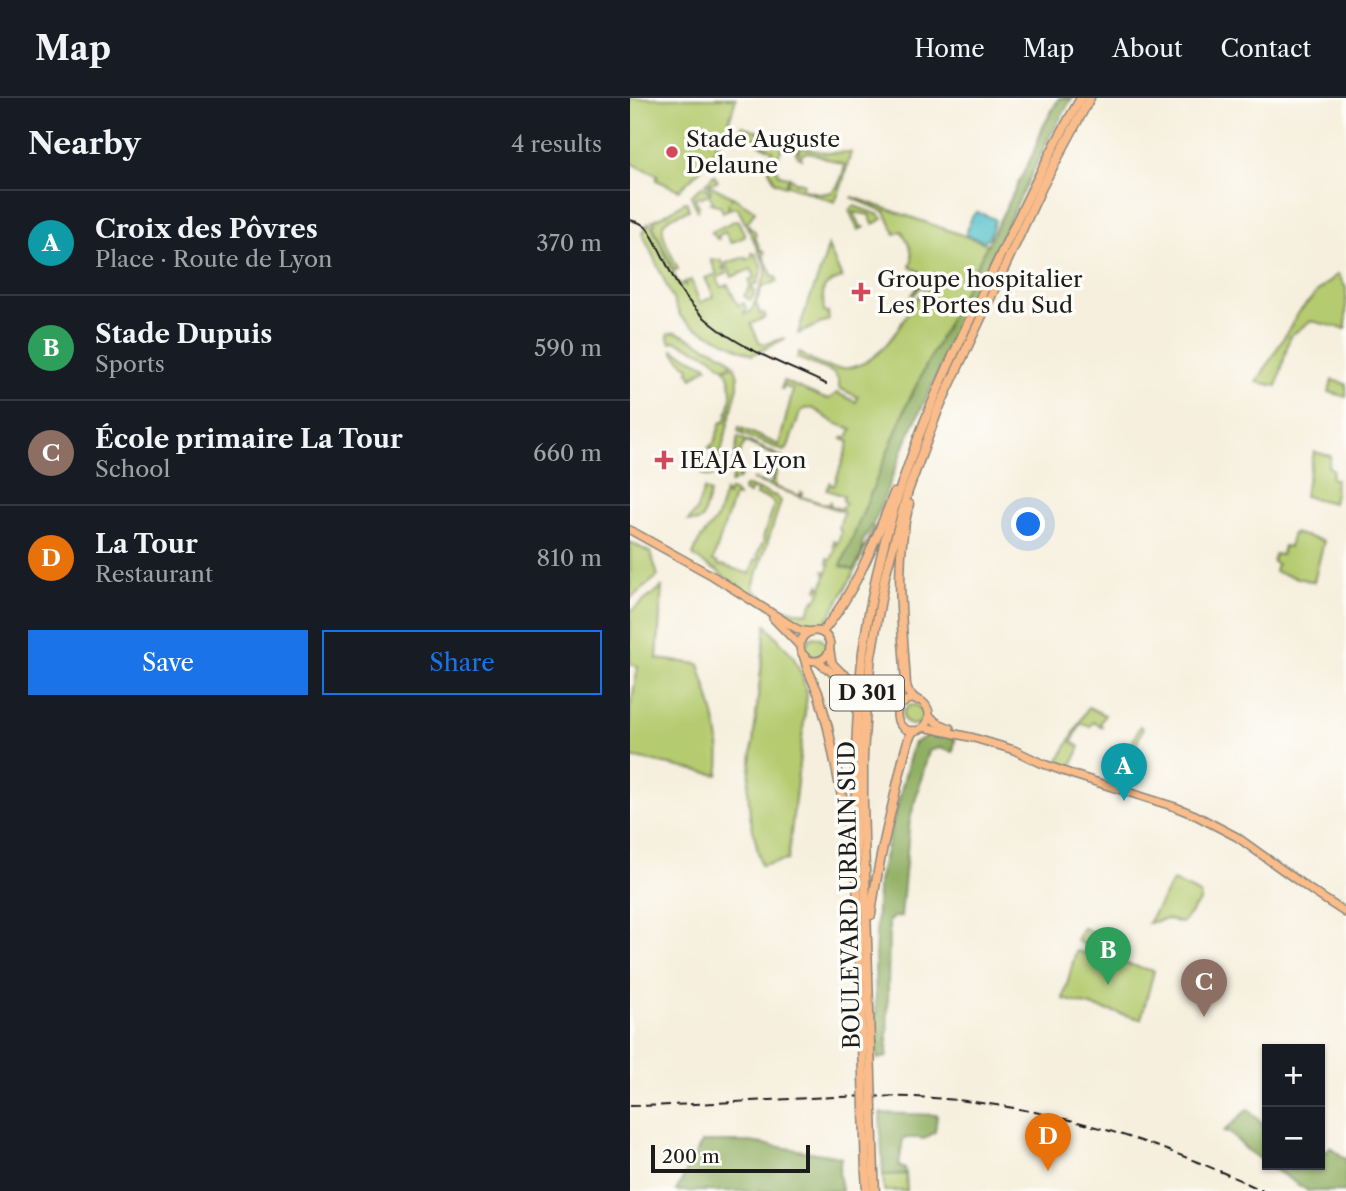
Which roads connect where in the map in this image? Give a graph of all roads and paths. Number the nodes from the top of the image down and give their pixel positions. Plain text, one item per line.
1 (1081, 98) edge
2 (1090, 98) edge
3 (911, 455) junction
4 (915, 468) junction
5 (630, 530) edge
6 (762, 608) junction
7 (810, 632) junction
8 (822, 632) junction
9 (800, 646) junction
10 (830, 651) junction
11 (803, 656) junction
12 (818, 662) junction
13 (841, 676) junction
14 (916, 700) junction
15 (886, 702) junction
16 (904, 703) junction
17 (897, 714) junction
18 (929, 715) junction
19 (924, 727) junction
20 (914, 731) junction
21 (974, 737) junction
22 (857, 869) junction
23 (1346, 913) edge
24 (867, 923) junction
25 (866, 1044) junction
26 (870, 1174) junction
27 (867, 1191) edge
28 (875, 1191) edge

1 - 3 highway, BOULEVARD URBAIN SUD / D 301
2 - 4 highway, BOULEVARD URBAIN SUD / D 301
3 - 8 highway
3 - 22 highway, BOULEVARD URBAIN SUD / D 301
4 - 14 highway
4 - 24 highway, BOULEVARD URBAIN SUD / D 301
5 - 6 main road
6 - 7 main road
6 - 9 main road
7 - 8 main road
7 - 9 main road
8 - 10 main road
9 - 11 main road
10 - 12 main road
10 - 13 main road
11 - 12 main road
11 - 22 highway
12 - 13 main road
13 - 15 main road, bridge
14 - 16 main road
14 - 18 main road
15 - 16 main road
15 - 17 main road
16 - 17 main road
17 - 20 main road
18 - 19 main road
18 - 21 main road
19 - 20 main road
19 - 21 main road
20 - 24 highway
21 - 23 main road
22 - 25 highway, BOULEVARD URBAIN SUD / D 301
24 - 25 highway, BOULEVARD URBAIN SUD / D 301
25 - 26 highway, BOULEVARD URBAIN SUD / D 301, bridge
26 - 27 highway, BOULEVARD URBAIN SUD / D 301
26 - 28 highway, BOULEVARD URBAIN SUD / D 301

